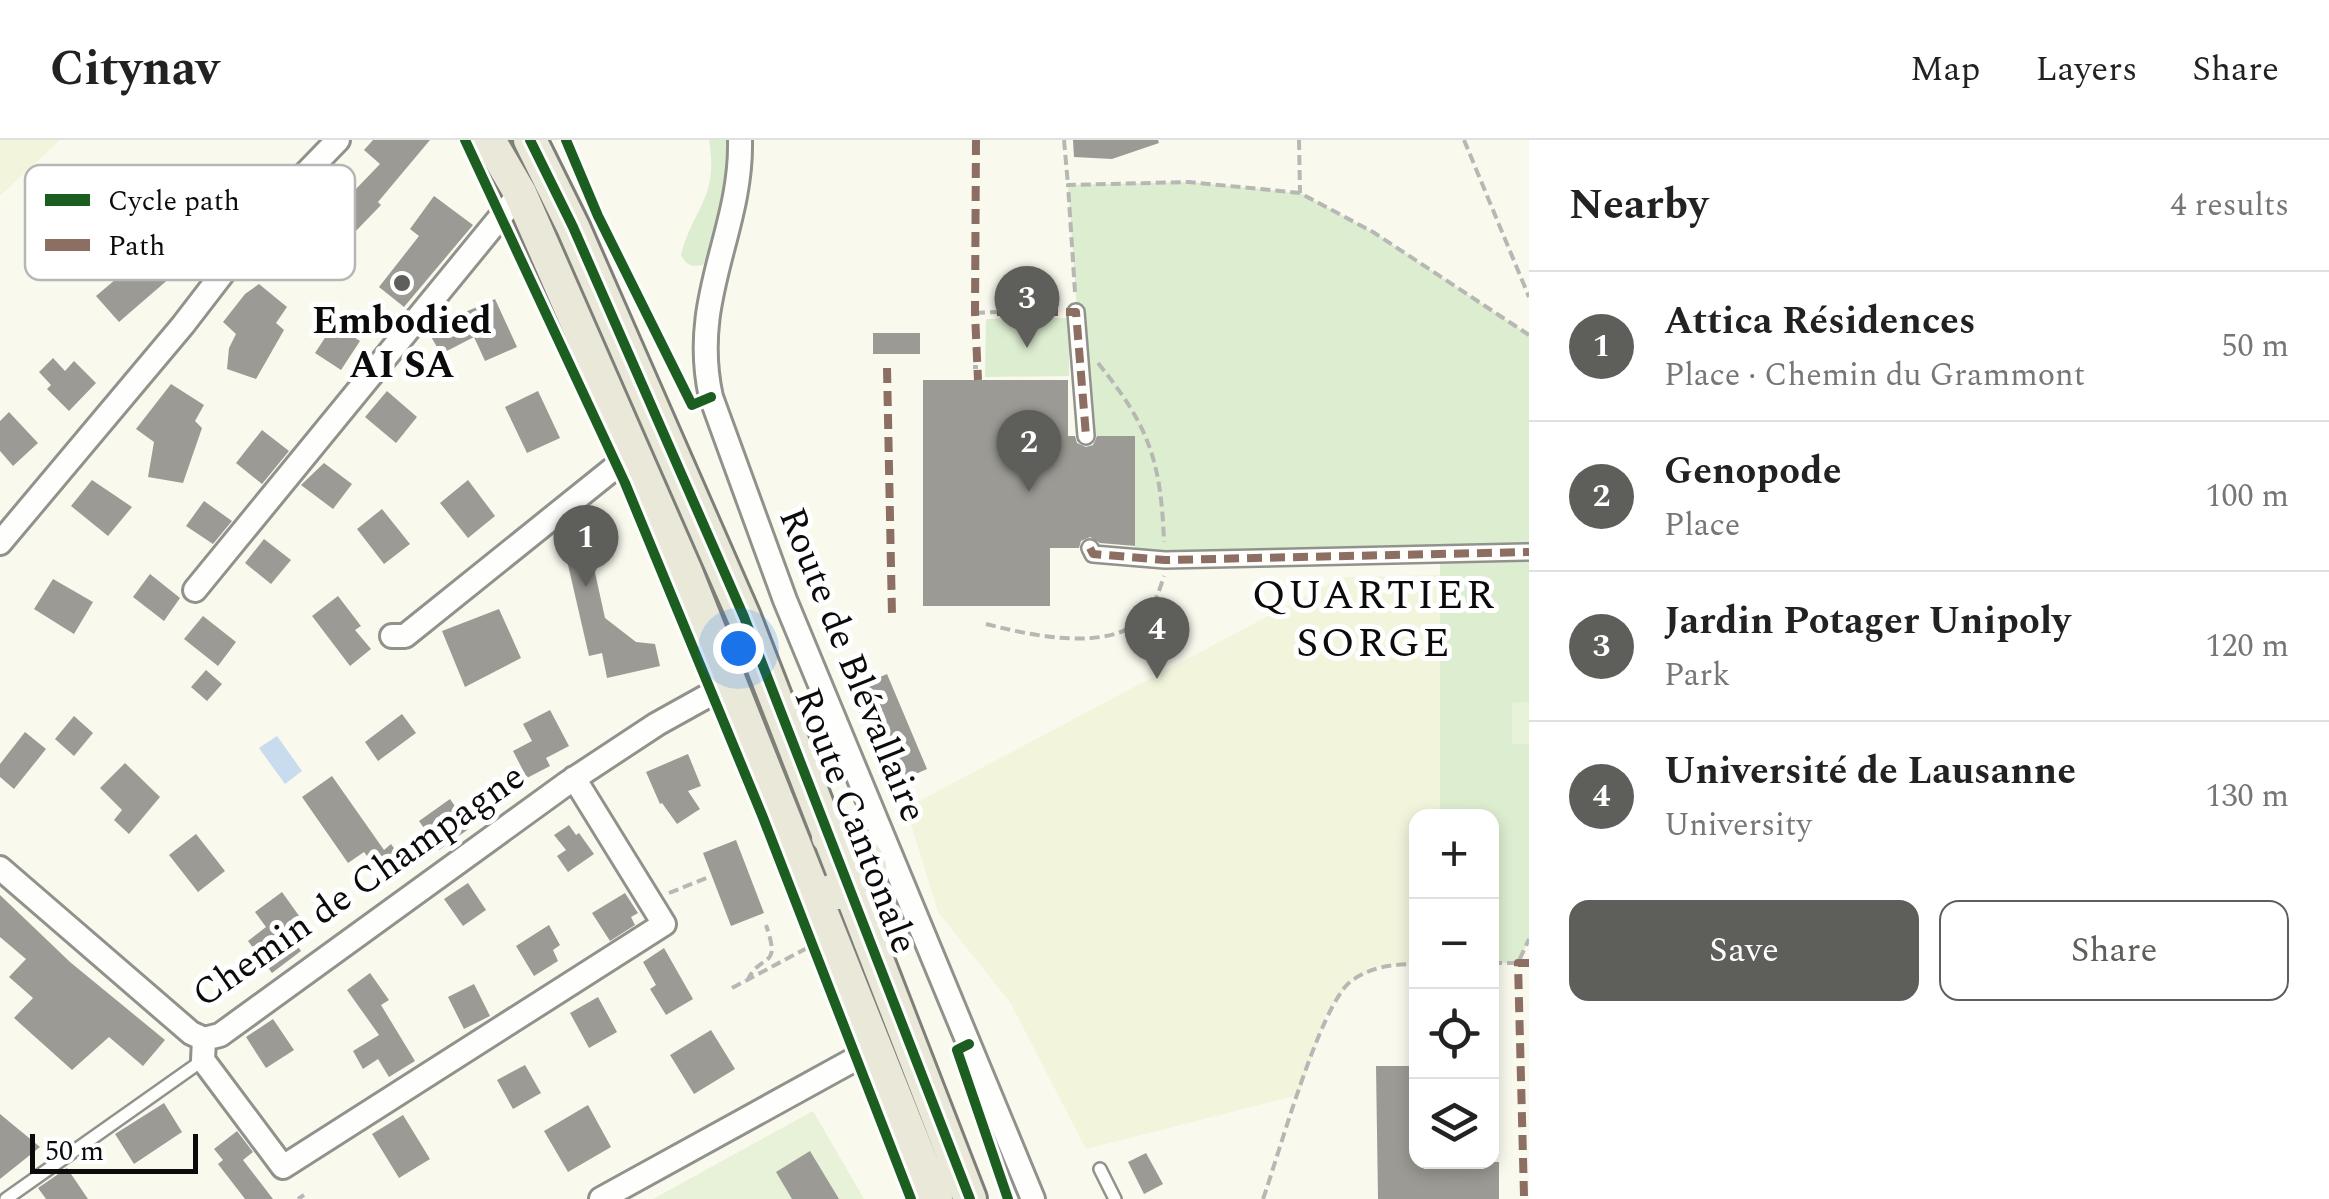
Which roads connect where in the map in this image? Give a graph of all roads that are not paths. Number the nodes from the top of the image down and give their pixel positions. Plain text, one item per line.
1 (338, 140) edge
2 (490, 140) edge
3 (530, 140) edge
4 (740, 140) edge
5 (314, 165) edge
6 (520, 193) junction
7 (218, 280) edge
8 (1076, 312) road end
9 (1086, 436) dead end
10 (634, 452) junction
11 (0, 543) edge
12 (1090, 548) dead end
13 (1529, 552) edge
14 (195, 590) dead end
15 (392, 636) dead end
16 (729, 684) junction
17 (574, 778) junction
18 (769, 784) junction
19 (0, 868) edge
20 (850, 890) junction
21 (203, 1049) junction
22 (878, 1053) junction
23 (1100, 1169) dead end
24 (6, 1199) edge
25 (601, 1199) edge
26 (936, 1199) edge
27 (970, 1199) edge
28 (1033, 1199) edge
29 (1115, 1199) edge

1 - 5 street
2 - 6 main road, Route Cantonale
3 - 20 main road, Route Cantonale
4 - 28 street, Route de Blévallaire
6 - 10 main road, Route Cantonale
6 - 14 street
7 - 11 street
8 - 9 street
10 - 15 street
10 - 16 main road, Route Cantonale
12 - 13 street
16 - 17 street, Chemin de Champagne
16 - 18 main road, Route Cantonale
17 - 21 street, Chemin de Champagne
17 - 21 street
18 - 20 main road
18 - 22 main road, Route Cantonale
19 - 21 street, Chemin de Champagne
20 - 27 main road, Route Cantonale
21 - 24 lane
22 - 25 street
22 - 26 main road, Route Cantonale
23 - 29 lane

